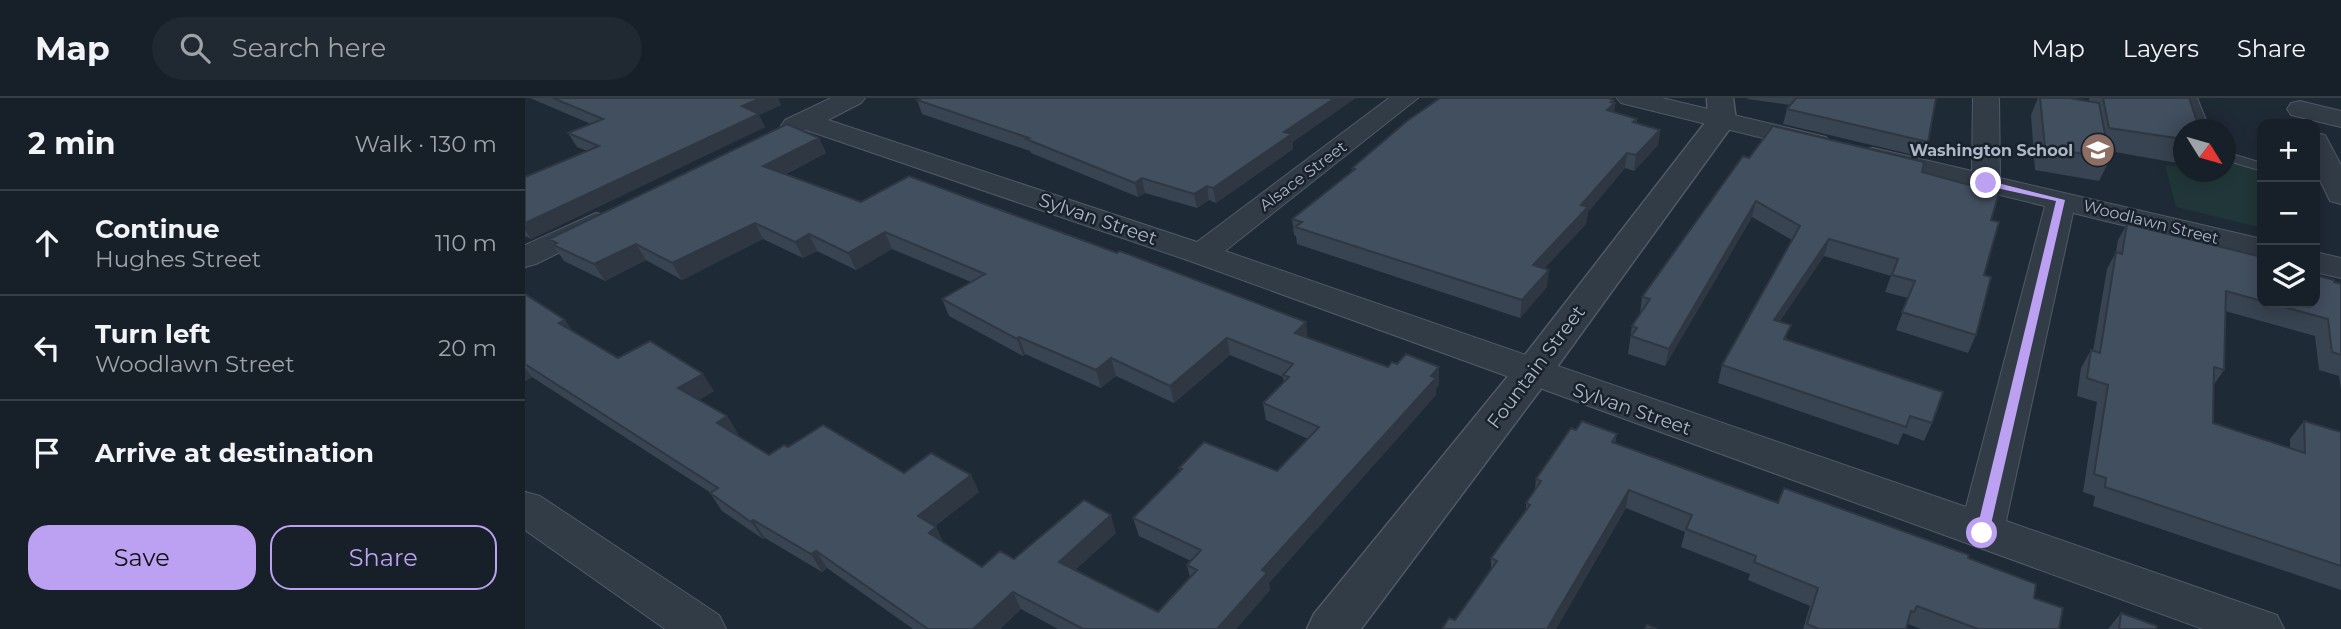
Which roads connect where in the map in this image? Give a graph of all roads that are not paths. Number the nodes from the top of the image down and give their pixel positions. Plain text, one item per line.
1 (852, 98) edge
2 (1405, 98) edge
3 (1630, 98) edge
4 (1986, 98) edge
5 (2190, 98) edge
6 (1721, 109) edge
7 (2300, 110) edge
8 (2199, 119) edge
9 (2341, 119) edge
10 (805, 121) junction
11 (769, 138) edge
12 (2320, 156) edge
13 (2236, 159) edge
14 (2257, 165) edge
15 (1986, 183) junction
16 (2329, 183) edge
17 (2061, 200) junction
18 (622, 209) edge
19 (2257, 248) edge
20 (1201, 254) junction
21 (525, 257) edge
22 (2320, 263) edge
23 (2341, 268) edge
24 (1532, 373) junction
25 (525, 508) edge
26 (1982, 533) junction
27 (702, 629) edge
28 (1332, 629) edge
29 (2260, 629) edge

1 - 10 street
2 - 20 street, Alsace Street
3 - 6 street, Woodlawn Street
4 - 15 street
5 - 8 lane
6 - 15 street, Woodlawn Street
6 - 24 street, Fountain Street
7 - 9 street
10 - 11 street
10 - 20 street, Sylvan Street
12 - 16 street
13 - 14 lane
15 - 17 street, Woodlawn Street
17 - 19 street, Woodlawn Street
17 - 26 street
18 - 21 street
20 - 24 street, Sylvan Street
22 - 23 street
24 - 26 street, Sylvan Street
24 - 28 street, Fountain Street
25 - 27 street
26 - 29 street, Sylvan Street

